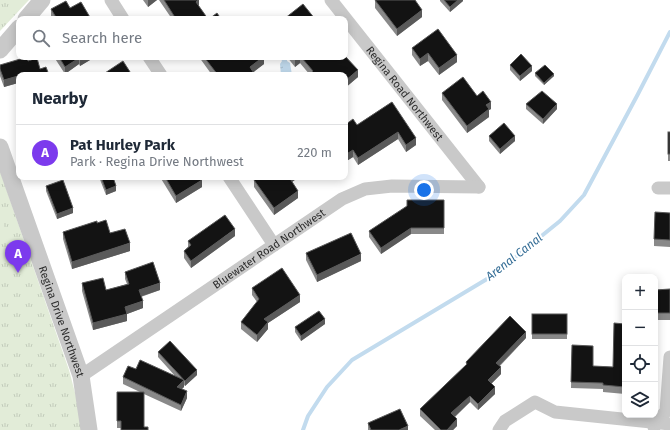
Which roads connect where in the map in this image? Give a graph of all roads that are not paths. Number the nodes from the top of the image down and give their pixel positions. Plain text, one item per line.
1 (42, 0) edge
2 (111, 0) edge
3 (331, 0) edge
4 (29, 16) edge
5 (121, 16) edge
6 (344, 16) edge
7 (348, 22) edge
8 (16, 31) edge
9 (0, 50) edge
10 (151, 60) edge
11 (159, 72) edge
12 (0, 147) edge
13 (231, 180) edge
14 (478, 187) joint
15 (274, 245) junction
16 (670, 357) edge
17 (81, 376) junction
18 (659, 425) edge
19 (90, 430) edge
20 (499, 430) edge

1 - 4 street
2 - 5 street
3 - 6 street, Regina Road Northwest
7 - 14 street, Regina Road Northwest
8 - 9 street
10 - 11 street
12 - 17 street, Regina Drive Northwest
13 - 15 street
14 - 15 street, Bluewater Road Northwest
15 - 17 street, Bluewater Road Northwest
16 - 18 street
17 - 19 street, Regina Drive Northwest
18 - 20 street

